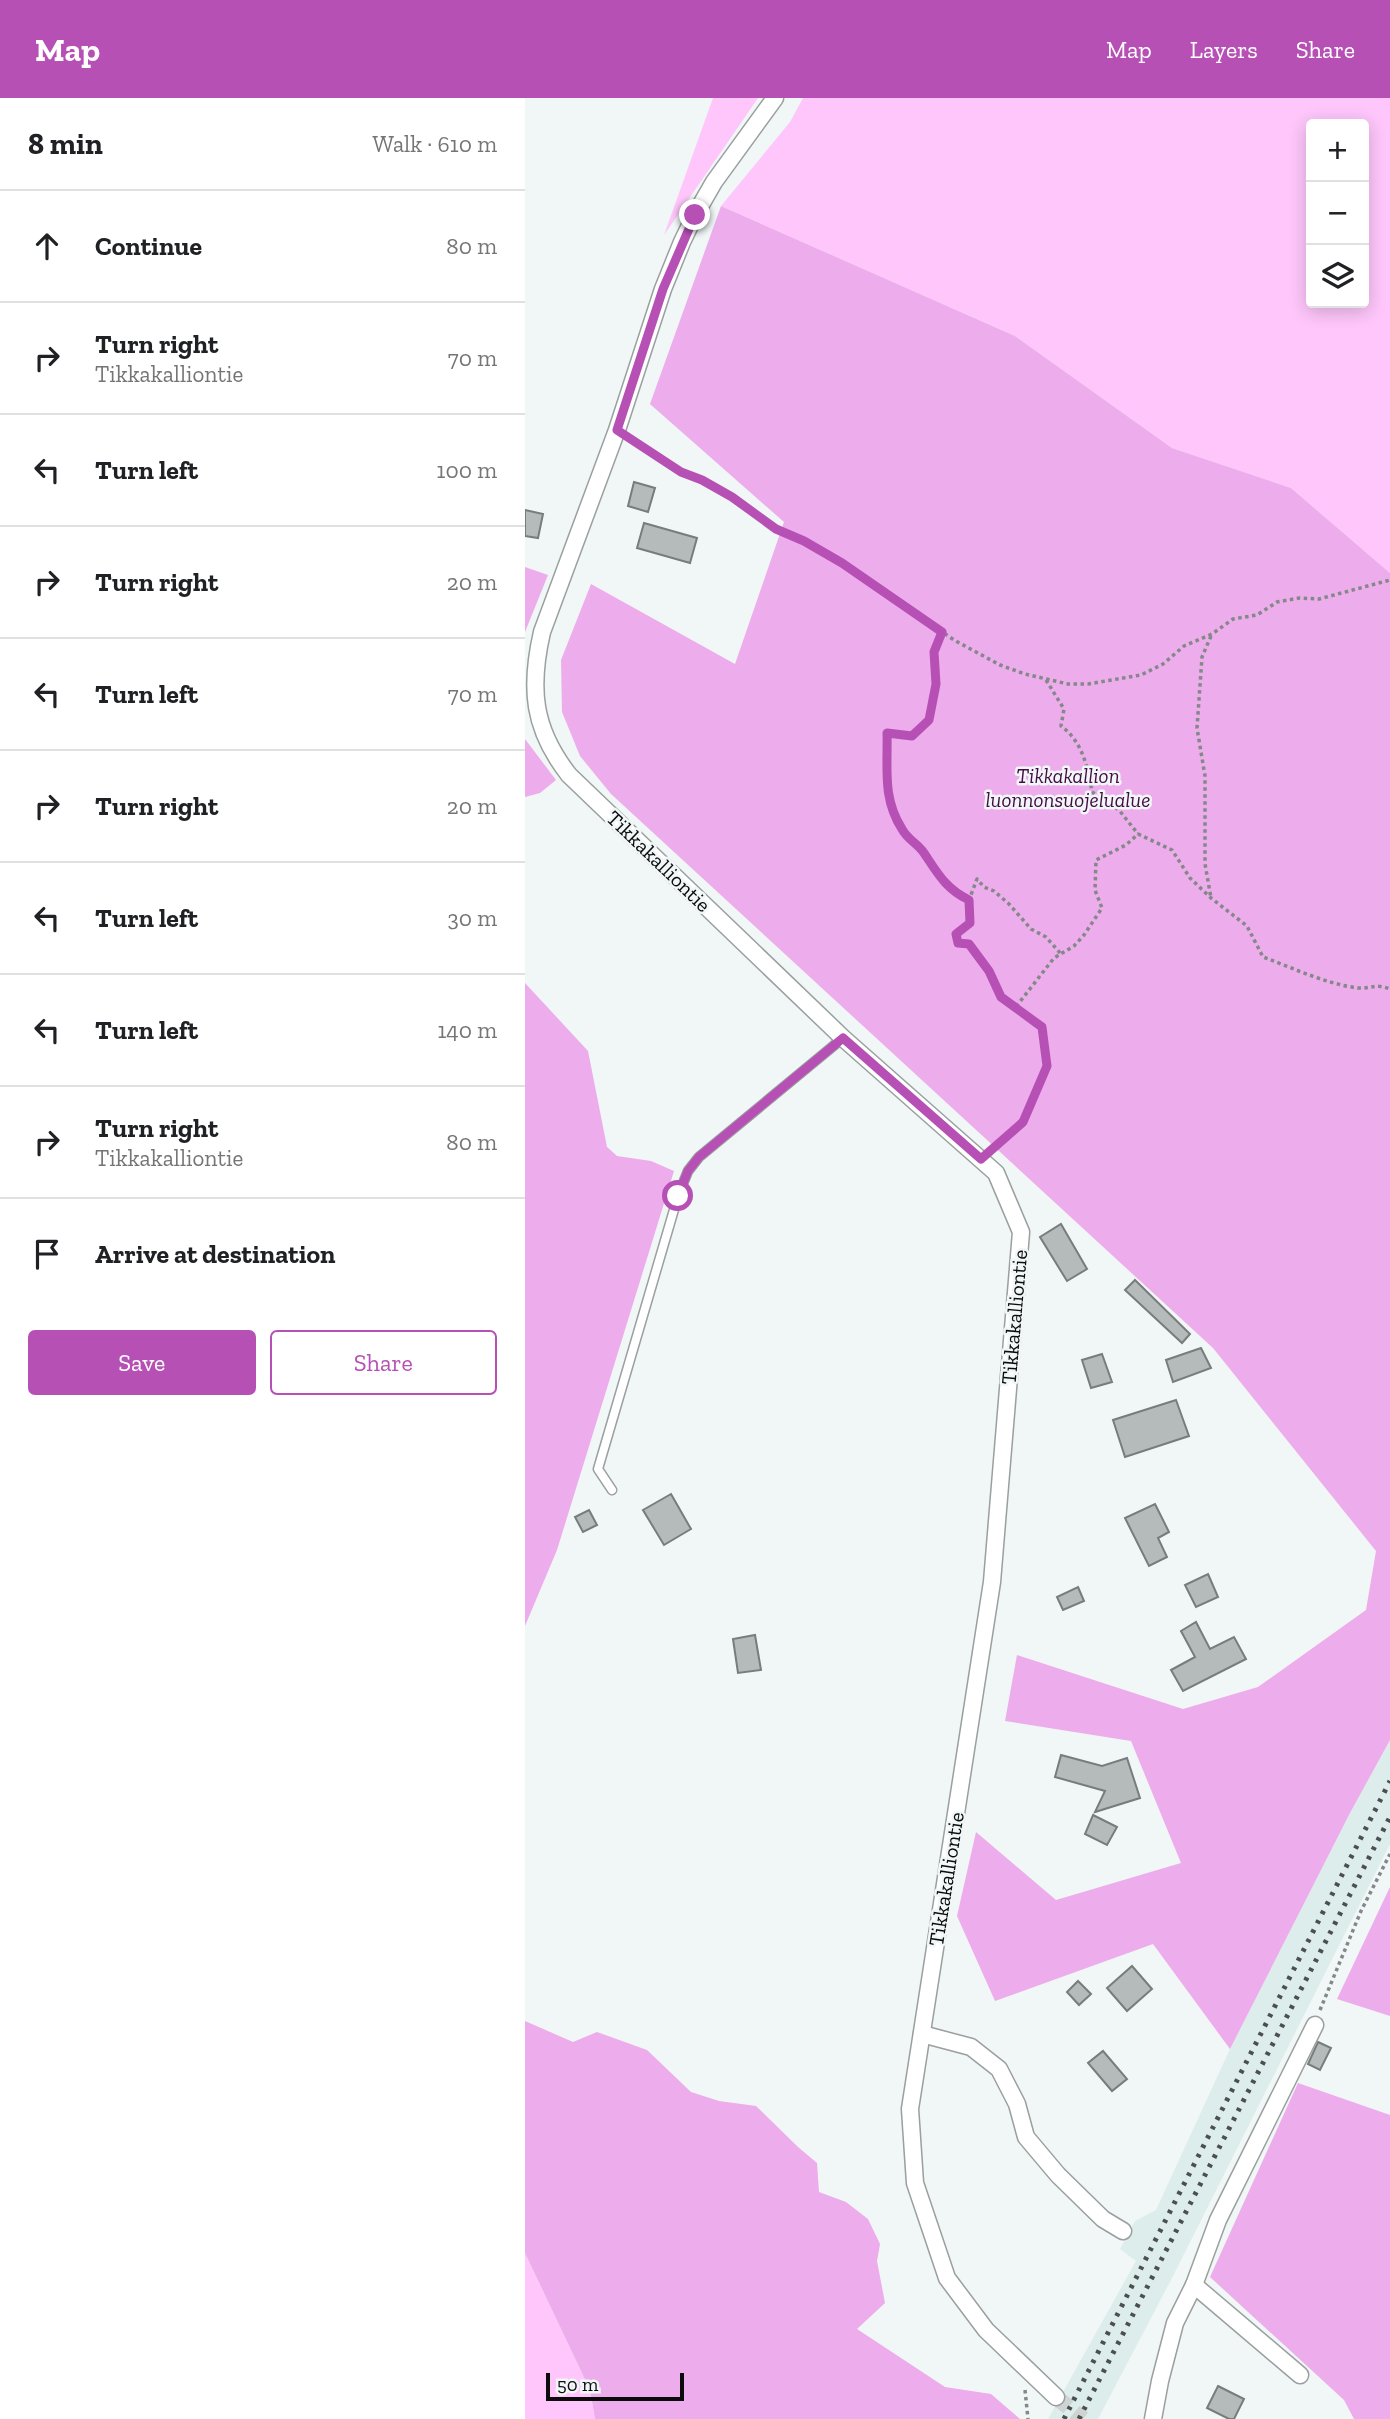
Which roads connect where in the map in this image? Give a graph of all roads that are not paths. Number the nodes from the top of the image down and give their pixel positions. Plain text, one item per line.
1 (775, 98) edge
2 (531, 717) edge
3 (843, 1038) junction
4 (612, 1490) dead end
5 (1315, 2025) road end
6 (922, 2034) junction
7 (1123, 2231) dead end
8 (1194, 2284) junction
9 (1300, 2375) dead end
10 (1056, 2397) tunnel mouth
11 (1153, 2419) edge

1 - 2 street, Tikkakalliontie
2 - 3 street, Tikkakalliontie
3 - 4 lane
3 - 6 street, Tikkakalliontie
5 - 8 street
6 - 7 street
6 - 10 street, Tikkakalliontie
8 - 9 street
8 - 11 street

